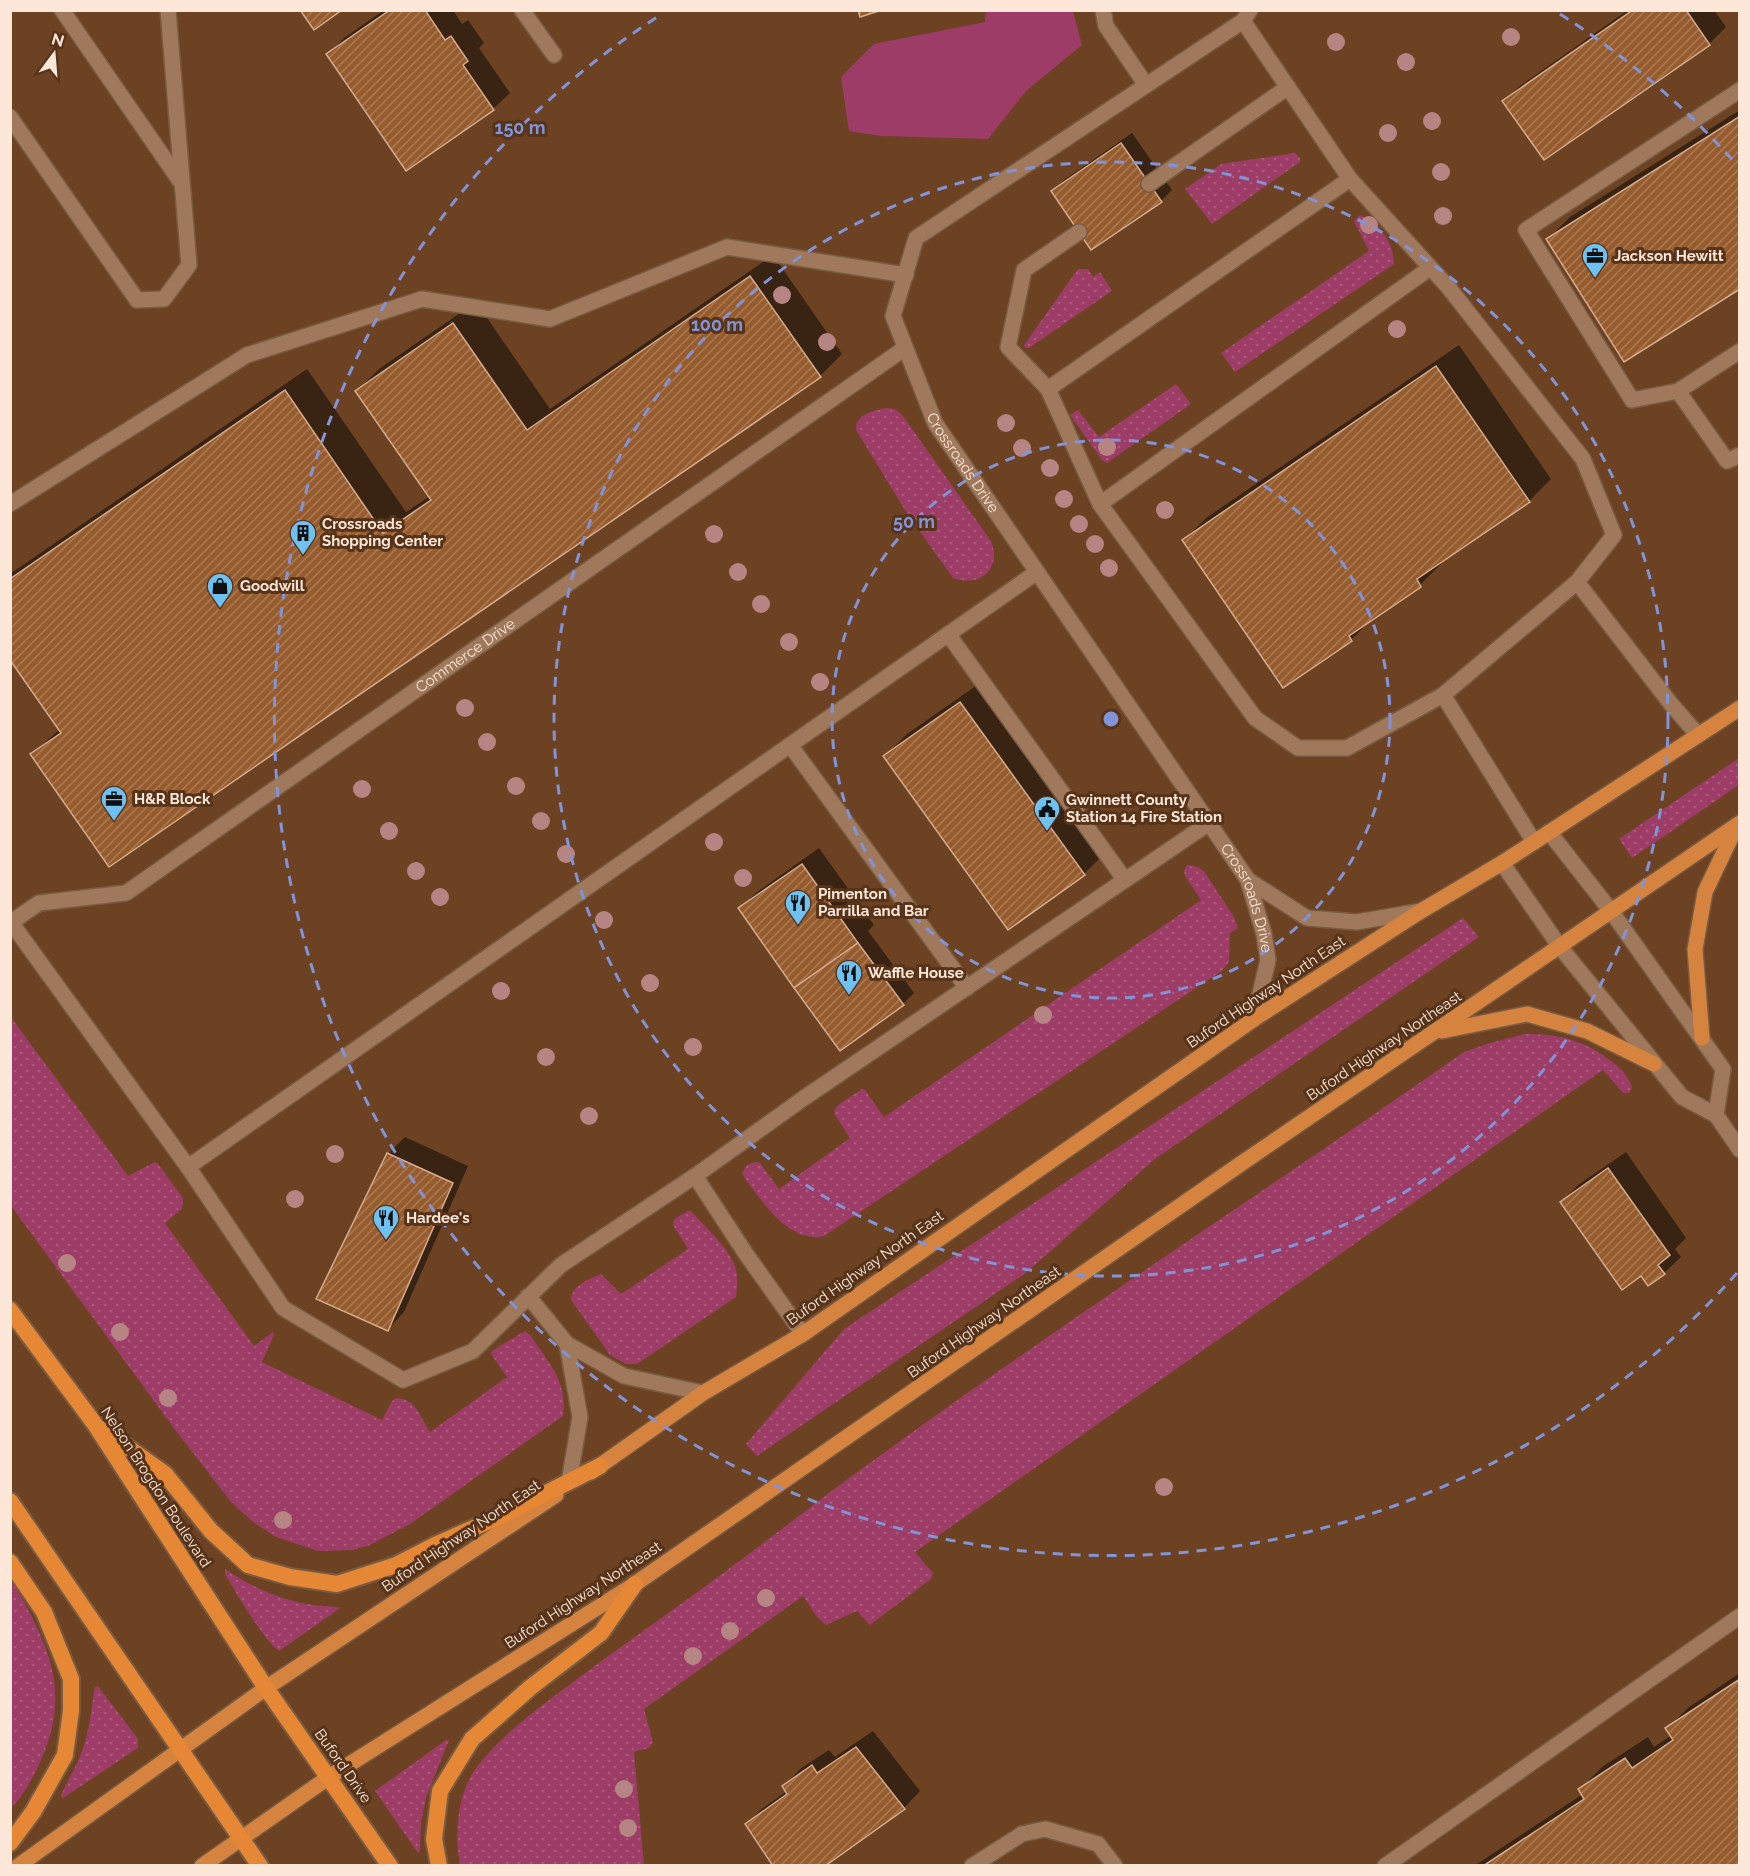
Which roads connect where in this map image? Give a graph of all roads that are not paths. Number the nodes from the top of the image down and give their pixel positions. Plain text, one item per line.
1 (62, 10) edge
2 (168, 10) edge
3 (522, 10) edge
4 (1103, 10) edge
5 (1246, 16) edge
6 (554, 55) dead end
7 (1146, 85) junction
8 (1288, 87) junction
9 (1740, 90) edge
10 (10, 117) edge
11 (1350, 179) junction
12 (182, 183) junction
13 (1149, 184) dead end
14 (1079, 232) dead end
15 (1431, 268) junction
16 (906, 275) junction
17 (905, 348) junction
18 (1740, 351) edge
19 (1048, 389) junction
20 (1678, 391) junction
21 (1740, 454) edge
22 (10, 504) edge
23 (1101, 504) junction
24 (1037, 572) junction
25 (1577, 582) junction
26 (948, 634) junction
27 (1443, 695) junction
28 (1740, 708) edge
29 (1698, 735) junction
30 (790, 745) junction
31 (1209, 823) junction
32 (1738, 824) edge
33 (1549, 832) junction
34 (1534, 842) junction
35 (1502, 863) junction
36 (1125, 880) junction
37 (1248, 880) junction
38 (1421, 911) junction
39 (1611, 911) junction
40 (11, 922) edge
41 (1560, 947) junction
42 (967, 988) junction
43 (1254, 1019) junction
44 (1436, 1032) junction
45 (1702, 1038) junction
46 (1654, 1064) junction
47 (1716, 1115) junction
48 (1740, 1150) edge
49 (188, 1167) junction
50 (695, 1176) junction
51 (528, 1296) junction
52 (10, 1310) edge
53 (803, 1334) junction
54 (567, 1344) junction
55 (703, 1393) junction
56 (94, 1423) junction
57 (600, 1466) junction
58 (569, 1482) junction
59 (10, 1501) edge
60 (10, 1562) edge
61 (635, 1584) junction
62 (1740, 1616) edge
63 (266, 1688) junction
64 (181, 1749) junction
65 (329, 1777) junction
66 (241, 1838) junction
67 (10, 1843) edge
68 (18, 1866) edge
69 (202, 1866) edge
70 (260, 1866) edge
71 (390, 1866) edge
72 (439, 1866) edge
73 (972, 1866) edge
74 (1115, 1866) edge
75 (1385, 1866) edge

1 - 12 street
2 - 12 street
3 - 6 street
4 - 7 street
5 - 7 street, Crossroads Drive
5 - 8 street
7 - 16 street, Crossroads Drive
8 - 11 street
8 - 13 street
9 - 20 street
10 - 12 street
11 - 15 street
11 - 19 street
14 - 19 street
15 - 23 street
15 - 25 street
16 - 17 street, Crossroads Drive
16 - 22 street
17 - 24 street, Crossroads Drive
17 - 40 street, Commerce Drive
18 - 20 street
19 - 23 street
20 - 21 street
23 - 27 street
24 - 26 street
24 - 31 street, Crossroads Drive
25 - 27 street
25 - 29 street
26 - 30 street
26 - 36 street
27 - 34 street
28 - 29 main road, Buford Highway North East
29 - 33 main road, Buford Highway North East
30 - 42 street
30 - 49 street
31 - 36 street
31 - 37 street, Crossroads Drive
32 - 39 main road, Buford Highway Northeast
32 - 45 main road
33 - 34 main road, Buford Highway North East
33 - 39 street
34 - 35 main road, Buford Highway North East
35 - 38 main road, Buford Highway North East
35 - 41 street
36 - 42 street
37 - 38 street
37 - 43 street, Crossroads Drive
38 - 43 main road, Buford Highway North East
39 - 41 main road, Buford Highway Northeast
39 - 45 street
40 - 49 street
41 - 44 main road, Buford Highway Northeast
41 - 46 street
42 - 50 street
43 - 53 main road, Buford Highway North East
44 - 46 main road
44 - 61 main road, Buford Highway Northeast
45 - 47 street
46 - 47 street
47 - 48 street
49 - 51 street
50 - 51 street
50 - 53 street
51 - 54 street
52 - 56 highway, Nelson Brogdon Boulevard
53 - 55 main road, Buford Highway North East
54 - 55 street
54 - 58 street
55 - 57 main road, Buford Highway North East
56 - 58 highway
56 - 63 highway, Nelson Brogdon Boulevard
57 - 58 highway
57 - 63 main road, Buford Highway North East
59 - 64 highway
60 - 67 highway
61 - 65 main road, Buford Highway Northeast
61 - 72 highway
62 - 75 street
63 - 64 main road, Buford Highway North East
63 - 65 highway, Buford Drive
64 - 66 highway
64 - 68 main road, Buford Highway North East
65 - 66 main road, Buford Highway Northeast
65 - 71 highway, Buford Drive
66 - 69 main road
66 - 70 highway
73 - 74 street

